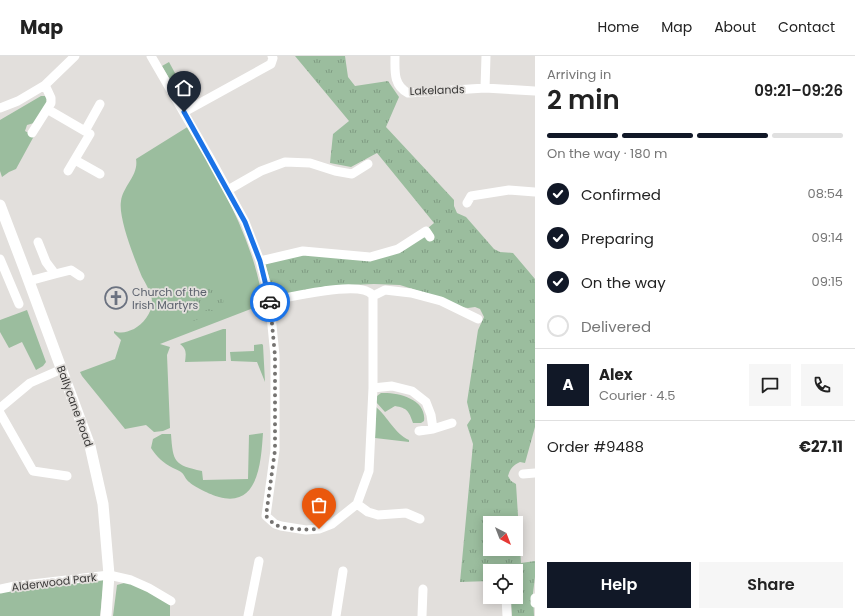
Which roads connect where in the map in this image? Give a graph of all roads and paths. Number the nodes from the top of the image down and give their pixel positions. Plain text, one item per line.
1 (75, 56) edge
2 (151, 56) edge
3 (272, 56) edge
4 (395, 56) edge
5 (486, 56) edge
6 (46, 85) junction
7 (485, 88) junction
8 (535, 91) edge
9 (100, 104) dead end
10 (0, 108) edge
11 (46, 110) junction
12 (184, 112) junction
13 (85, 130) junction
14 (32, 134) dead end
15 (75, 160) junction
16 (368, 164) dead end
17 (68, 171) dead end
18 (100, 174) dead end
19 (228, 190) junction
20 (535, 192) edge
21 (467, 203) dead end
22 (1, 212) edge
23 (430, 237) dead end
24 (38, 242) dead end
25 (0, 259) edge
26 (260, 261) junction
27 (54, 274) junction
28 (80, 276) dead end
29 (29, 281) junction
30 (374, 296) junction
31 (270, 300) junction
32 (19, 304) dead end
33 (478, 319) dead end
34 (62, 369) junction
35 (373, 388) junction
36 (0, 408) edge
37 (0, 413) edge
38 (452, 423) dead end
39 (433, 429) junction
40 (419, 431) dead end
41 (535, 473) edge
42 (523, 474) dead end
43 (67, 476) dead end
44 (357, 504) junction
45 (420, 520) dead end
46 (259, 561) dead end
47 (344, 571) dead end
48 (109, 575) junction
49 (0, 589) edge
50 (423, 589) dead end
51 (535, 598) edge
52 (171, 601) dead end
53 (506, 604) edge
54 (535, 604) edge
55 (106, 616) edge
56 (248, 616) edge
57 (336, 616) edge
58 (422, 616) edge
59 (507, 616) edge

1 - 6 street
2 - 12 street
3 - 12 street
4 - 7 street, Lakelands
5 - 7 street
6 - 10 street
6 - 11 street
7 - 8 street, Lakelands
9 - 13 street
11 - 13 street
11 - 14 street
12 - 19 street
13 - 15 street
15 - 17 street
15 - 18 street
16 - 19 street
19 - 26 street
20 - 21 street
22 - 29 main road, Ballycane Road
23 - 26 street
24 - 27 street
25 - 32 street
26 - 31 street
27 - 28 street
27 - 29 street
29 - 34 main road, Ballycane Road
30 - 31 street
30 - 33 street
30 - 35 street
31 - 44 street
34 - 36 street
34 - 48 main road, Ballycane Road
35 - 39 street
35 - 44 street
37 - 43 street
38 - 39 street
39 - 40 street
41 - 42 street
44 - 45 street
46 - 56 street
47 - 57 street
48 - 49 street, Alderwood Park
48 - 52 street, Alderwood Park
48 - 55 main road, Ballycane Road
50 - 58 street
51 - 54 street
53 - 59 street

